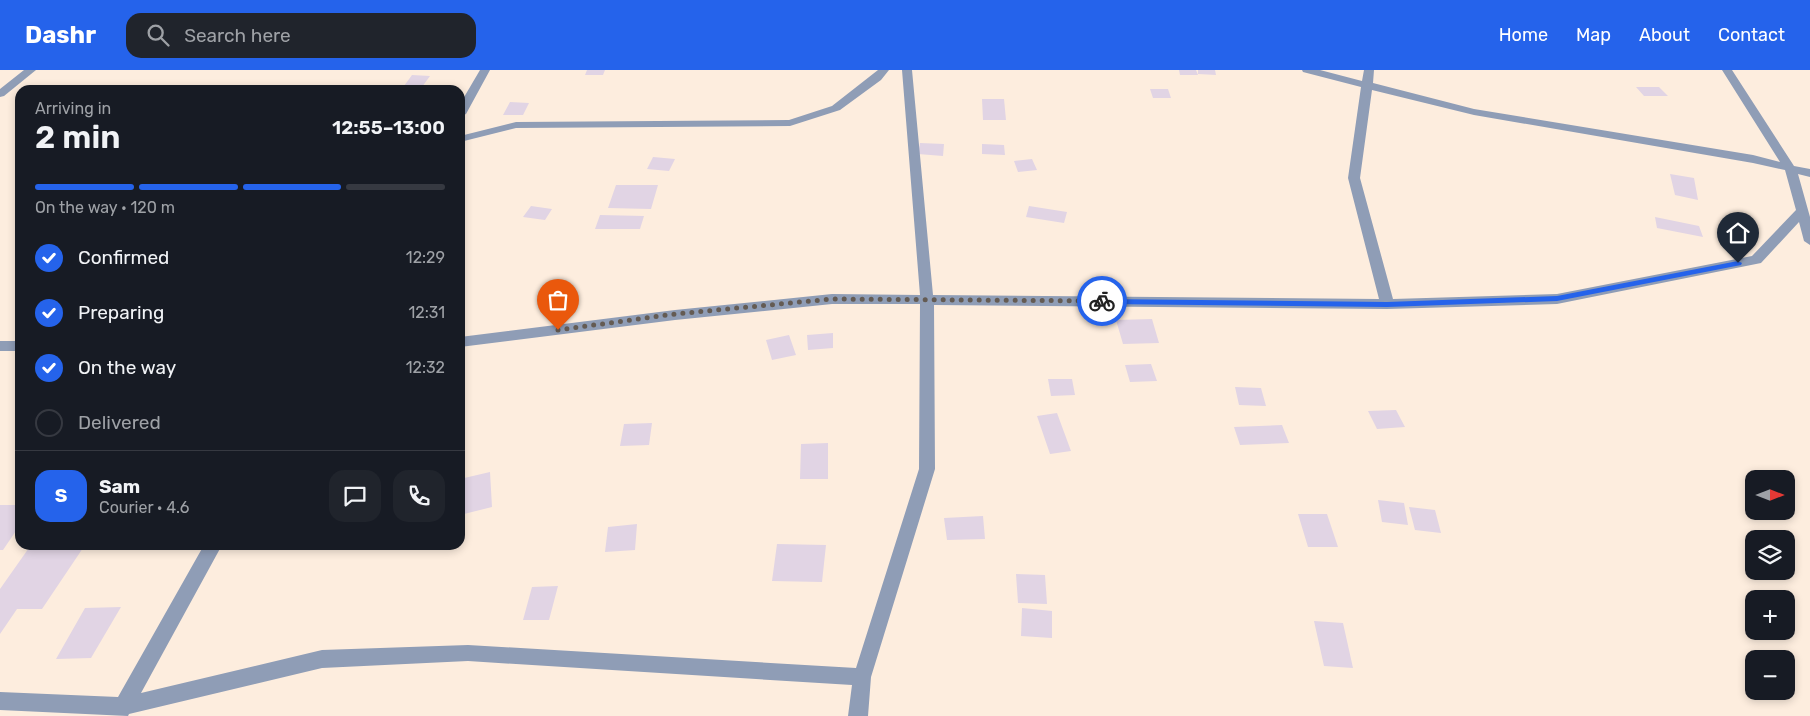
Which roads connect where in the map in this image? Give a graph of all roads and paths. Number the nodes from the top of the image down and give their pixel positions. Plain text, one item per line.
1 (31, 70) edge
2 (485, 70) edge
3 (884, 70) edge
4 (907, 70) edge
5 (1307, 70) edge
6 (1369, 70) edge
7 (1727, 70) edge
8 (1366, 84) junction
9 (0, 94) edge
10 (465, 105) edge
11 (465, 137) edge
12 (1790, 168) junction
13 (1810, 173) edge
14 (1802, 210) junction
15 (1810, 241) edge
16 (927, 300) junction
17 (1387, 304) junction
18 (465, 341) edge
19 (0, 346) edge
20 (15, 346) edge
21 (210, 550) edge
22 (862, 677) junction
23 (0, 701) edge
24 (121, 711) edge
25 (858, 716) edge

1 - 9 street
2 - 10 street
3 - 11 street
4 - 16 street
5 - 8 street
6 - 8 street
7 - 12 street
8 - 12 street
8 - 17 street
12 - 13 street
12 - 14 street
14 - 15 street
14 - 17 street
16 - 17 street
16 - 18 street
16 - 22 street
19 - 20 street
21 - 24 street
22 - 24 street
22 - 25 street
23 - 24 street

